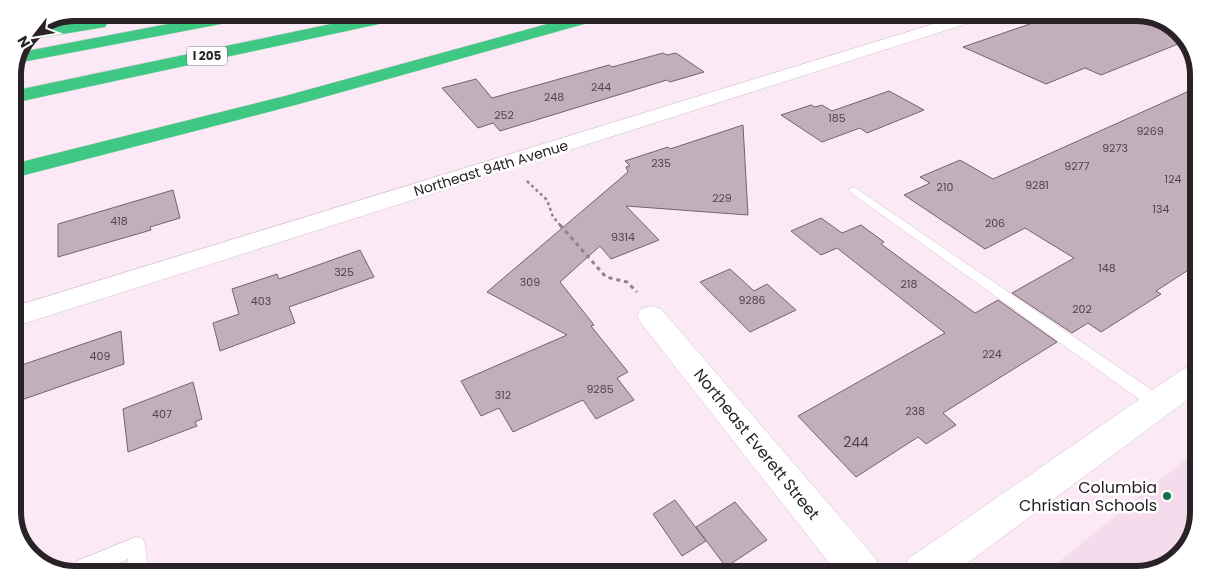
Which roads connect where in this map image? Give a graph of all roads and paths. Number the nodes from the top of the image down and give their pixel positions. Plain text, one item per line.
1 (211, 21) edge
2 (369, 21) edge
3 (578, 21) edge
4 (959, 21) edge
5 (114, 22) dead end
6 (41, 33) edge
7 (24, 57) edge
8 (21, 95) edge
9 (509, 162) junction
10 (21, 169) edge
11 (854, 190) dead end
12 (21, 314) edge
13 (651, 316) joint
14 (1190, 381) edge
15 (1159, 404) junction
16 (89, 566) edge
17 (138, 566) edge
18 (856, 566) edge
19 (932, 566) edge

1 - 7 highway
2 - 8 highway, I 205
3 - 10 highway
4 - 9 street, Northeast 94th Avenue
5 - 6 highway
9 - 12 street, Northeast 94th Avenue
9 - 13 path
11 - 15 lane
13 - 18 street, Northeast Everett Street
14 - 15 street
15 - 19 street
16 - 17 lane

